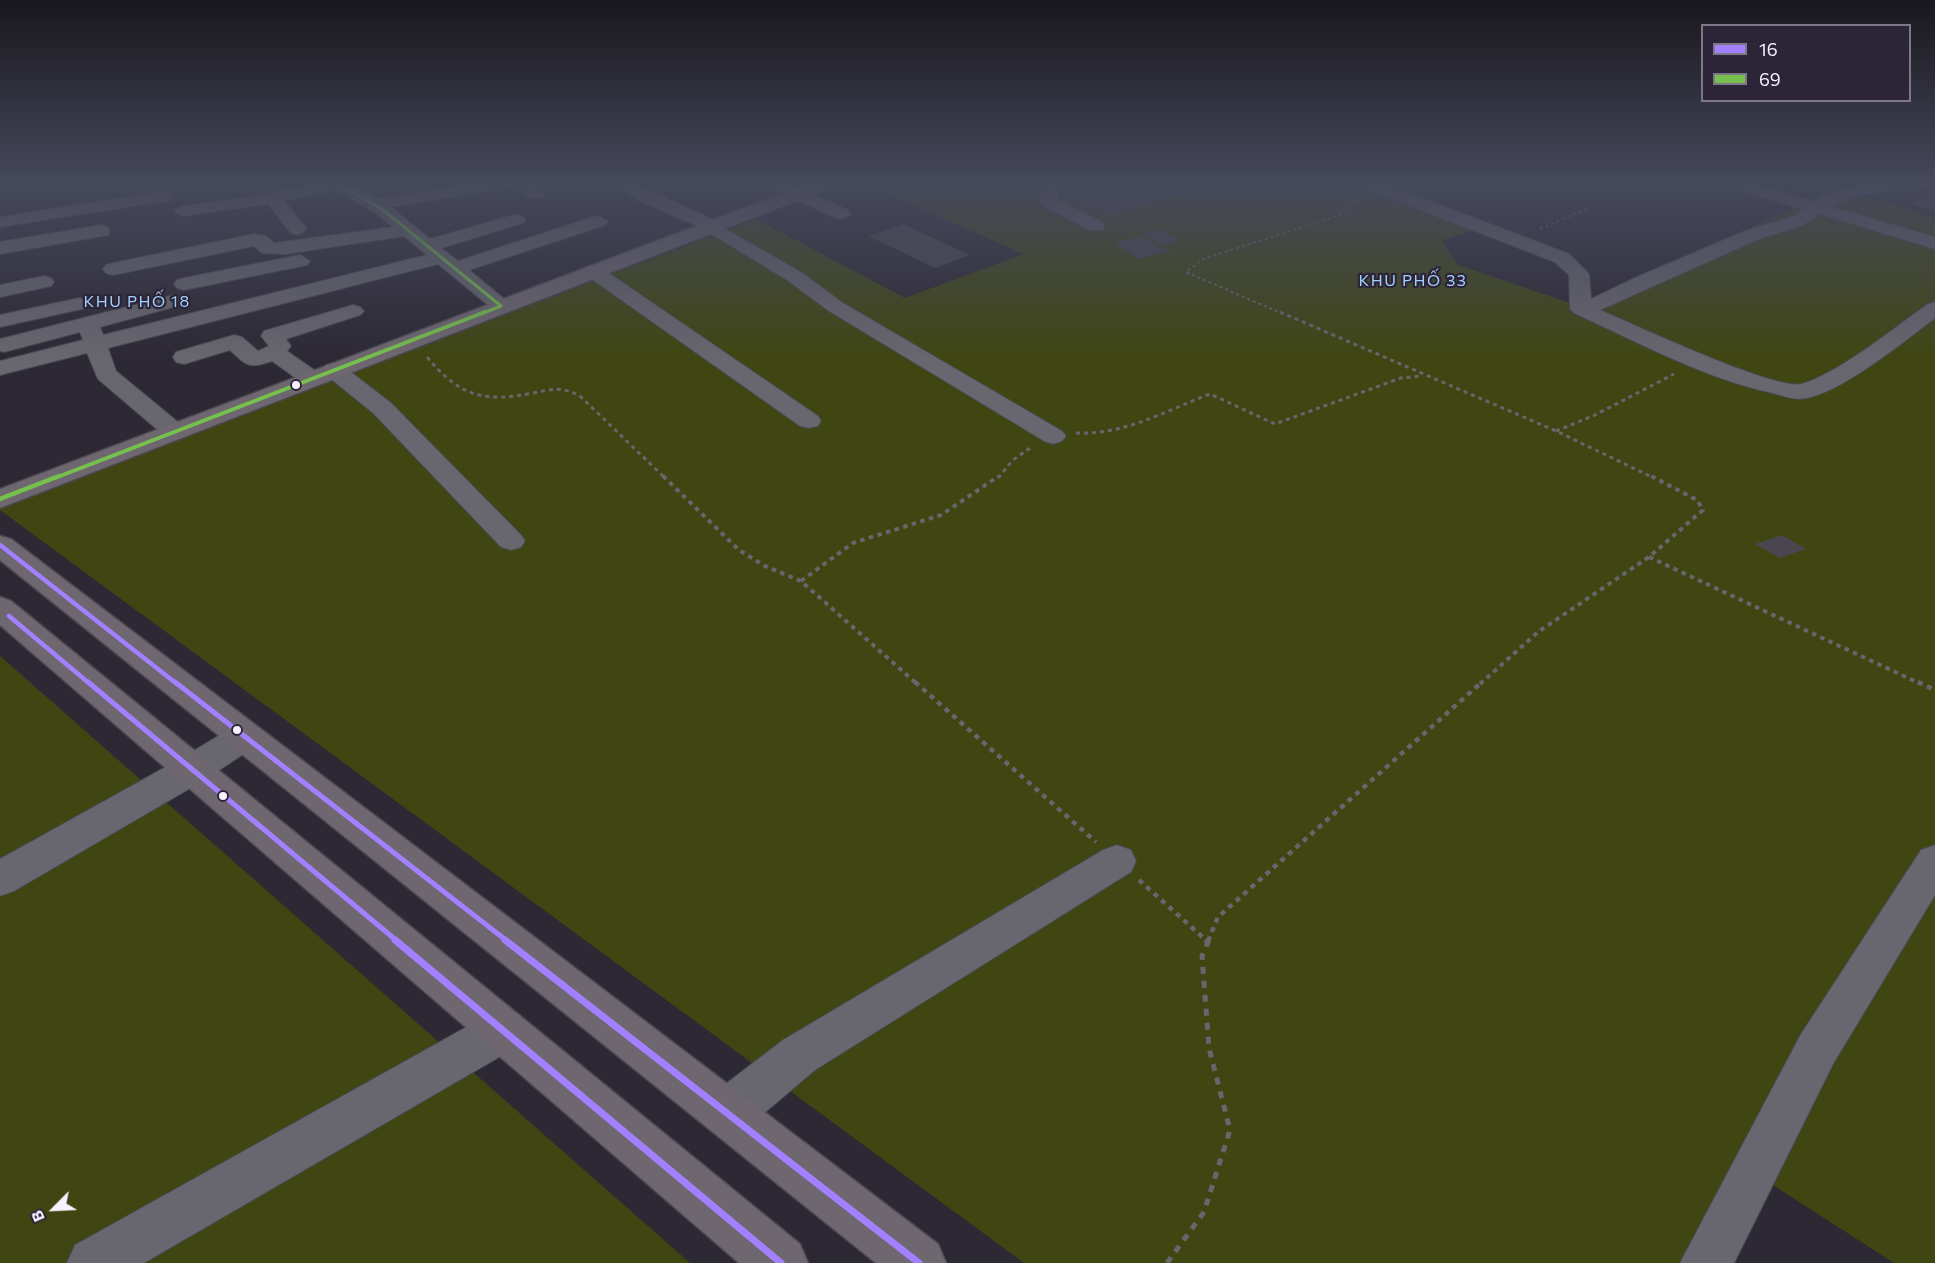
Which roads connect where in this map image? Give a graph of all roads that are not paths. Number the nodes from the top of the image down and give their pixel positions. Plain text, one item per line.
1 (42, 241) edge
2 (249, 241) edge
3 (260, 241) edge
4 (421, 241) edge
5 (448, 241) edge
6 (479, 241) edge
7 (674, 241) edge
8 (735, 241) edge
9 (1522, 241) edge
10 (1738, 241) edge
11 (0, 248) edge
12 (431, 249) junction
13 (141, 263) junction
14 (113, 269) dead end
15 (593, 271) junction
16 (44, 282) dead end
17 (139, 284) dead end
18 (0, 291) edge
19 (501, 306) junction
20 (1935, 308) edge
21 (1581, 309) junction
22 (353, 311) dead end
23 (0, 321) edge
24 (88, 324) junction
25 (269, 338) junction
26 (0, 346) edge
27 (184, 357) dead end
28 (0, 368) edge
29 (323, 374) junction
30 (809, 421) dead end
31 (175, 432) junction
32 (1053, 436) road end
33 (0, 500) edge
34 (511, 541) dead end
35 (0, 544) edge
36 (0, 608) edge
37 (245, 736) junction
38 (193, 770) junction
39 (1117, 861) road end
40 (1935, 861) edge
41 (0, 879) edge
42 (504, 1030) junction
43 (727, 1113) junction
44 (93, 1263) edge
45 (781, 1263) edge
46 (919, 1263) edge
47 (1706, 1263) edge

1 - 11 street
2 - 13 street
3 - 12 street
4 - 12 street
5 - 12 street
6 - 12 street
7 - 15 main road
8 - 32 street
9 - 21 street
10 - 21 street
12 - 19 street
12 - 24 street
12 - 24 street
13 - 14 street
13 - 17 street
15 - 19 main road
15 - 30 street
16 - 18 street
19 - 29 main road
20 - 21 street
22 - 25 street
23 - 24 street
24 - 26 street
24 - 28 street
24 - 31 street
25 - 27 street
25 - 29 street
29 - 31 main road
29 - 34 street
31 - 33 main road
35 - 37 main road
36 - 38 main road
37 - 38 street
37 - 43 main road
38 - 41 street
38 - 42 main road
39 - 43 street
40 - 47 street
42 - 44 street
42 - 45 main road
43 - 46 main road

